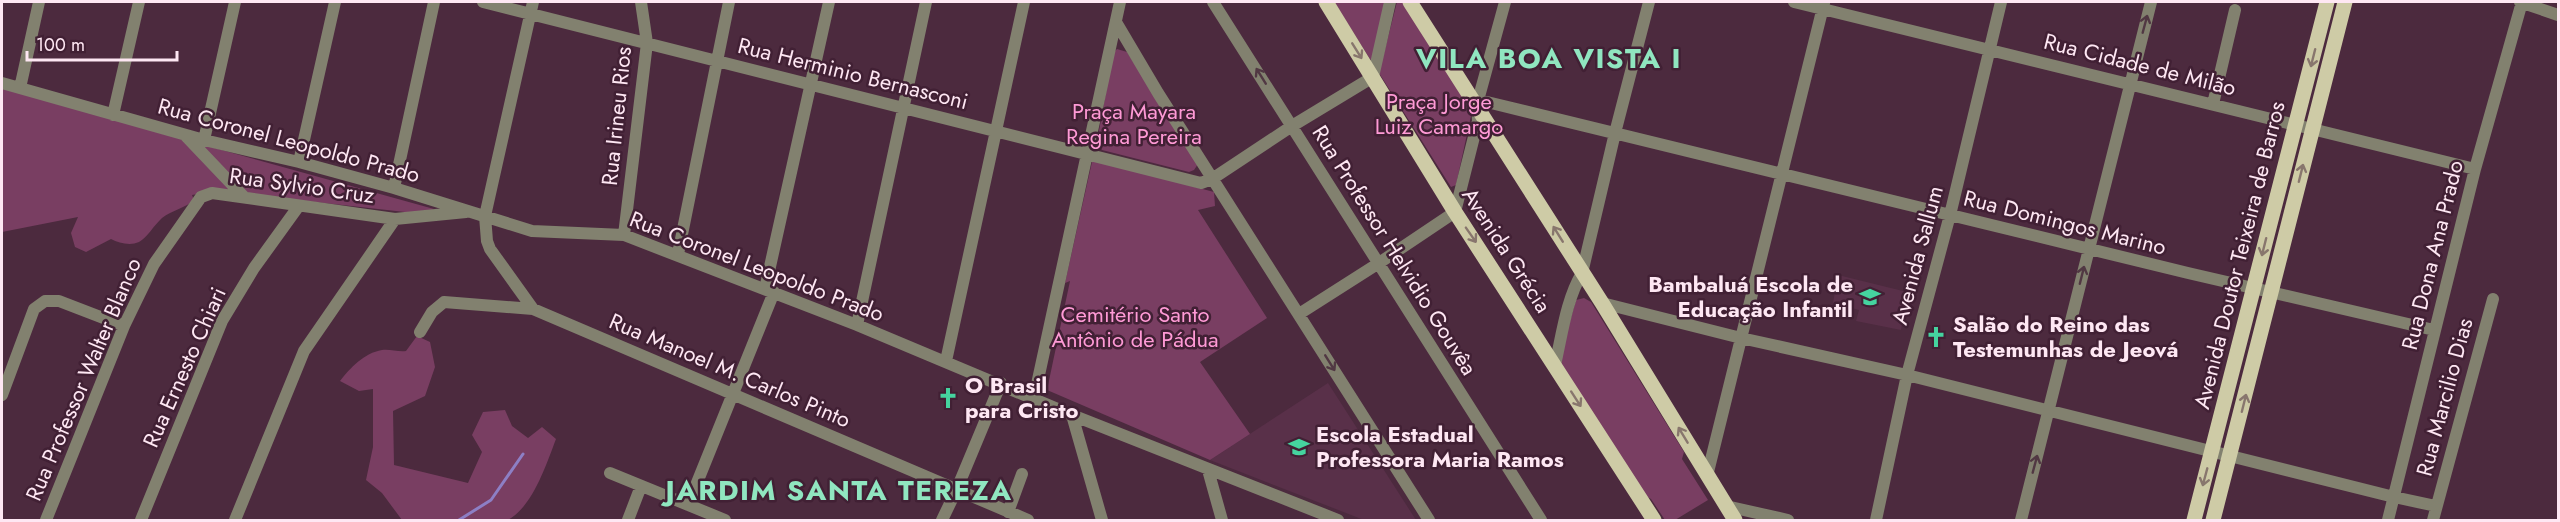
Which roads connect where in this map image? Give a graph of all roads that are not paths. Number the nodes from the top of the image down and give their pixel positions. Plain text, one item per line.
1 (39, 2) edge
2 (139, 2) edge
3 (235, 2) edge
4 (335, 2) edge
5 (434, 2) edge
6 (483, 2) edge
7 (641, 2) edge
8 (729, 2) edge
9 (829, 2) edge
10 (926, 2) edge
11 (1024, 2) edge
12 (1120, 2) edge
13 (1213, 2) edge
14 (1326, 2) edge
15 (1390, 2) edge
16 (1410, 2) edge
17 (1505, 2) edge
18 (1649, 2) edge
19 (1794, 2) edge
20 (2001, 2) edge
21 (2151, 2) edge
22 (2327, 2) edge
23 (2345, 2) edge
24 (2521, 2) edge
25 (1823, 5) edge
26 (531, 8) edge
27 (2235, 10) dead end
28 (2559, 15) edge
29 (1116, 22) junction
30 (647, 43) junction
31 (1989, 48) junction
32 (716, 60) junction
33 (1373, 77) junction
34 (2, 82) edge
35 (812, 84) junction
36 (2130, 85) junction
37 (20, 88) junction
38 (1477, 104) junction
39 (2213, 104) junction
40 (903, 107) junction
41 (113, 115) junction
42 (2296, 125) junction
43 (1292, 126) junction
44 (2312, 129) junction
45 (998, 131) junction
46 (1615, 133) junction
47 (184, 135) junction
48 (204, 140) junction
49 (1087, 153) junction
50 (299, 162) junction
51 (2475, 169) junction
52 (1782, 174) junction
53 (1212, 179) junction
54 (394, 188) junction
55 (201, 197) joint
56 (244, 197) junction
57 (298, 207) junction
58 (470, 211) junction
59 (1455, 212) junction
60 (1950, 215) junction
61 (485, 216) junction
62 (395, 219) junction
63 (624, 235) junction
64 (2089, 249) junction
65 (678, 254) junction
66 (1380, 263) junction
67 (1582, 273) junction
68 (2253, 289) junction
69 (770, 291) junction
70 (2271, 293) junction
71 (2493, 299) dead end
72 (1602, 303) junction
73 (533, 309) junction
74 (1299, 314) junction
75 (857, 325) junction
76 (124, 326) junction
77 (2434, 330) junction
78 (420, 332) dead end
79 (1741, 338) junction
80 (946, 361) junction
81 (1555, 365) junction
82 (1907, 375) junction
83 (1000, 383) junction
84 (2, 395) edge
85 (734, 395) junction
86 (1034, 398) junction
87 (2049, 412) junction
88 (1072, 415) junction
89 (2212, 452) junction
90 (2231, 455) junction
91 (1208, 470) junction
92 (610, 473) dead end
93 (1022, 474) dead end
94 (1707, 476) junction
95 (641, 486) junction
96 (956, 491) junction
97 (2394, 497) junction
98 (688, 505) junction
99 (1726, 506) junction
100 (2436, 506) junction
101 (1008, 512) junction
102 (46, 520) edge
103 (141, 520) edge
104 (235, 520) edge
105 (628, 520) edge
106 (722, 520) edge
107 (942, 520) edge
108 (1028, 520) edge
109 (1102, 520) edge
110 (1222, 520) edge
111 (1338, 520) edge
112 (1429, 520) edge
113 (1541, 520) edge
114 (1654, 520) edge
115 (1736, 520) edge
116 (1788, 520) edge
117 (1876, 520) edge
118 (2021, 520) edge
119 (2194, 520) edge
120 (2213, 520) edge
121 (2388, 520) edge
122 (2433, 520) edge

1 - 37 street
2 - 41 street
3 - 48 street
4 - 50 street
5 - 54 street
6 - 26 street, Rua Herminio Bernasconi
7 - 30 street, Rua Irineu Rios
8 - 32 street
9 - 35 street
10 - 40 street
11 - 45 street
12 - 29 street
43 -> 13 street, Rua Professor Helvidio Gouvêa
14 -> 33 main road, Avenida Grécia
15 - 33 street
16 - 38 main road
17 - 38 street
18 - 46 street
19 - 25 street, Rua Cidade de Milão
20 - 31 street, Avenida Sallum
36 -> 21 street
22 -> 42 main road, Avenida Doutor Teixeira de Barros
23 - 44 main road, Avenida Doutor Teixeira de Barros
24 - 28 street
24 - 51 street, Rua Dona Ana Prado
25 - 31 street, Rua Cidade de Milão
25 - 52 street
26 - 30 street, Rua Herminio Bernasconi
26 - 61 street
27 - 39 street
29 - 49 street
29 - 53 street
30 - 32 street, Rua Herminio Bernasconi
30 - 63 street, Rua Irineu Rios
31 - 36 street, Rua Cidade de Milão
31 - 60 street, Avenida Sallum
32 - 35 street, Rua Herminio Bernasconi
32 - 65 street
33 - 43 street
33 - 59 main road, Avenida Grécia
34 - 37 street, Rua Coronel Leopoldo Prado
35 - 40 street, Rua Herminio Bernasconi
35 - 69 street
36 - 39 street, Rua Cidade de Milão
36 - 64 street
37 - 41 street, Rua Coronel Leopoldo Prado
38 - 46 street, Rua Domingos Marino
38 - 59 street
67 -> 38 main road
39 - 42 street, Rua Cidade de Milão
40 - 45 street, Rua Herminio Bernasconi
40 - 75 street
41 - 47 street, Rua Coronel Leopoldo Prado
42 - 44 street, Rua Cidade de Milão
42 -> 68 main road, Avenida Doutor Teixeira de Barros
43 - 53 street
43 - 66 street, Rua Professor Helvidio Gouvêa
44 - 51 street, Rua Cidade de Milão
70 -> 44 main road, Avenida Doutor Teixeira de Barros
45 - 49 street, Rua Herminio Bernasconi
45 - 80 street
46 - 52 street, Rua Domingos Marino
46 - 67 street
47 - 48 street, Rua Coronel Leopoldo Prado
47 - 56 street
48 - 50 street, Rua Coronel Leopoldo Prado
49 - 53 street, Rua Herminio Bernasconi
49 - 86 street
50 - 54 street, Rua Coronel Leopoldo Prado
51 - 77 street, Rua Dona Ana Prado
52 - 60 street, Rua Domingos Marino
52 - 79 street
53 - 74 street
54 - 58 street, Rua Coronel Leopoldo Prado
55 - 56 street, Rua Sylvio Cruz
55 - 76 street, Rua Professor Walter Blanco
56 - 57 street, Rua Sylvio Cruz
57 - 62 street, Rua Sylvio Cruz
57 - 103 street, Rua Ernesto Chiari
58 - 61 street, Rua Coronel Leopoldo Prado
58 - 62 street, Rua Sylvio Cruz
59 - 66 street
59 -> 81 main road, Avenida Grécia
60 - 64 street, Rua Domingos Marino
60 - 82 street, Avenida Sallum
61 - 63 street, Rua Coronel Leopoldo Prado
61 - 73 street
62 - 104 street
63 - 65 street, Rua Coronel Leopoldo Prado
64 - 68 street, Rua Domingos Marino
87 -> 64 street
65 - 69 street, Rua Coronel Leopoldo Prado
66 - 74 street
66 - 113 street, Rua Professor Helvidio Gouvêa
67 - 72 main road
67 - 81 street
68 - 70 street, Rua Domingos Marino
68 - 89 main road, Avenida Doutor Teixeira de Barros
69 - 75 street, Rua Coronel Leopoldo Prado
69 - 85 street
70 - 77 street, Rua Domingos Marino
90 -> 70 main road, Avenida Doutor Teixeira de Barros
71 - 100 street, Rua Marcilio Dias
72 - 79 street
94 -> 72 main road
73 - 78 street, Rua Manoel M. Carlos Pinto
73 - 85 street, Rua Manoel M. Carlos Pinto
74 -> 112 street
75 - 80 street, Rua Coronel Leopoldo Prado
76 - 84 street
76 - 102 street, Rua Professor Walter Blanco
77 - 97 street, Rua Dona Ana Prado
79 - 82 street
79 - 94 street
80 - 83 street, Rua Coronel Leopoldo Prado
81 -> 114 main road, Avenida Grécia
82 - 87 street
82 - 117 street, Avenida Sallum
83 - 86 street, Rua Coronel Leopoldo Prado
83 - 96 street
85 - 96 street, Rua Manoel M. Carlos Pinto
85 - 98 street
86 - 88 street, Rua Coronel Leopoldo Prado
87 - 89 street
118 -> 87 street
88 - 91 street, Rua Coronel Leopoldo Prado
88 - 109 street
89 - 90 street
89 -> 119 main road, Avenida Doutor Teixeira de Barros
90 - 97 street
90 - 120 main road, Avenida Doutor Teixeira de Barros
91 - 110 street
91 - 111 street, Rua Coronel Leopoldo Prado
92 - 95 street
93 - 101 street
94 - 99 main road
95 - 98 street
95 - 105 street
96 - 101 street, Rua Manoel M. Carlos Pinto
96 - 107 street
97 - 100 street
97 - 121 street, Rua Dona Ana Prado
98 - 106 street
99 - 115 main road
99 - 116 street
100 - 122 street, Rua Marcilio Dias
101 - 108 street, Rua Manoel M. Carlos Pinto

